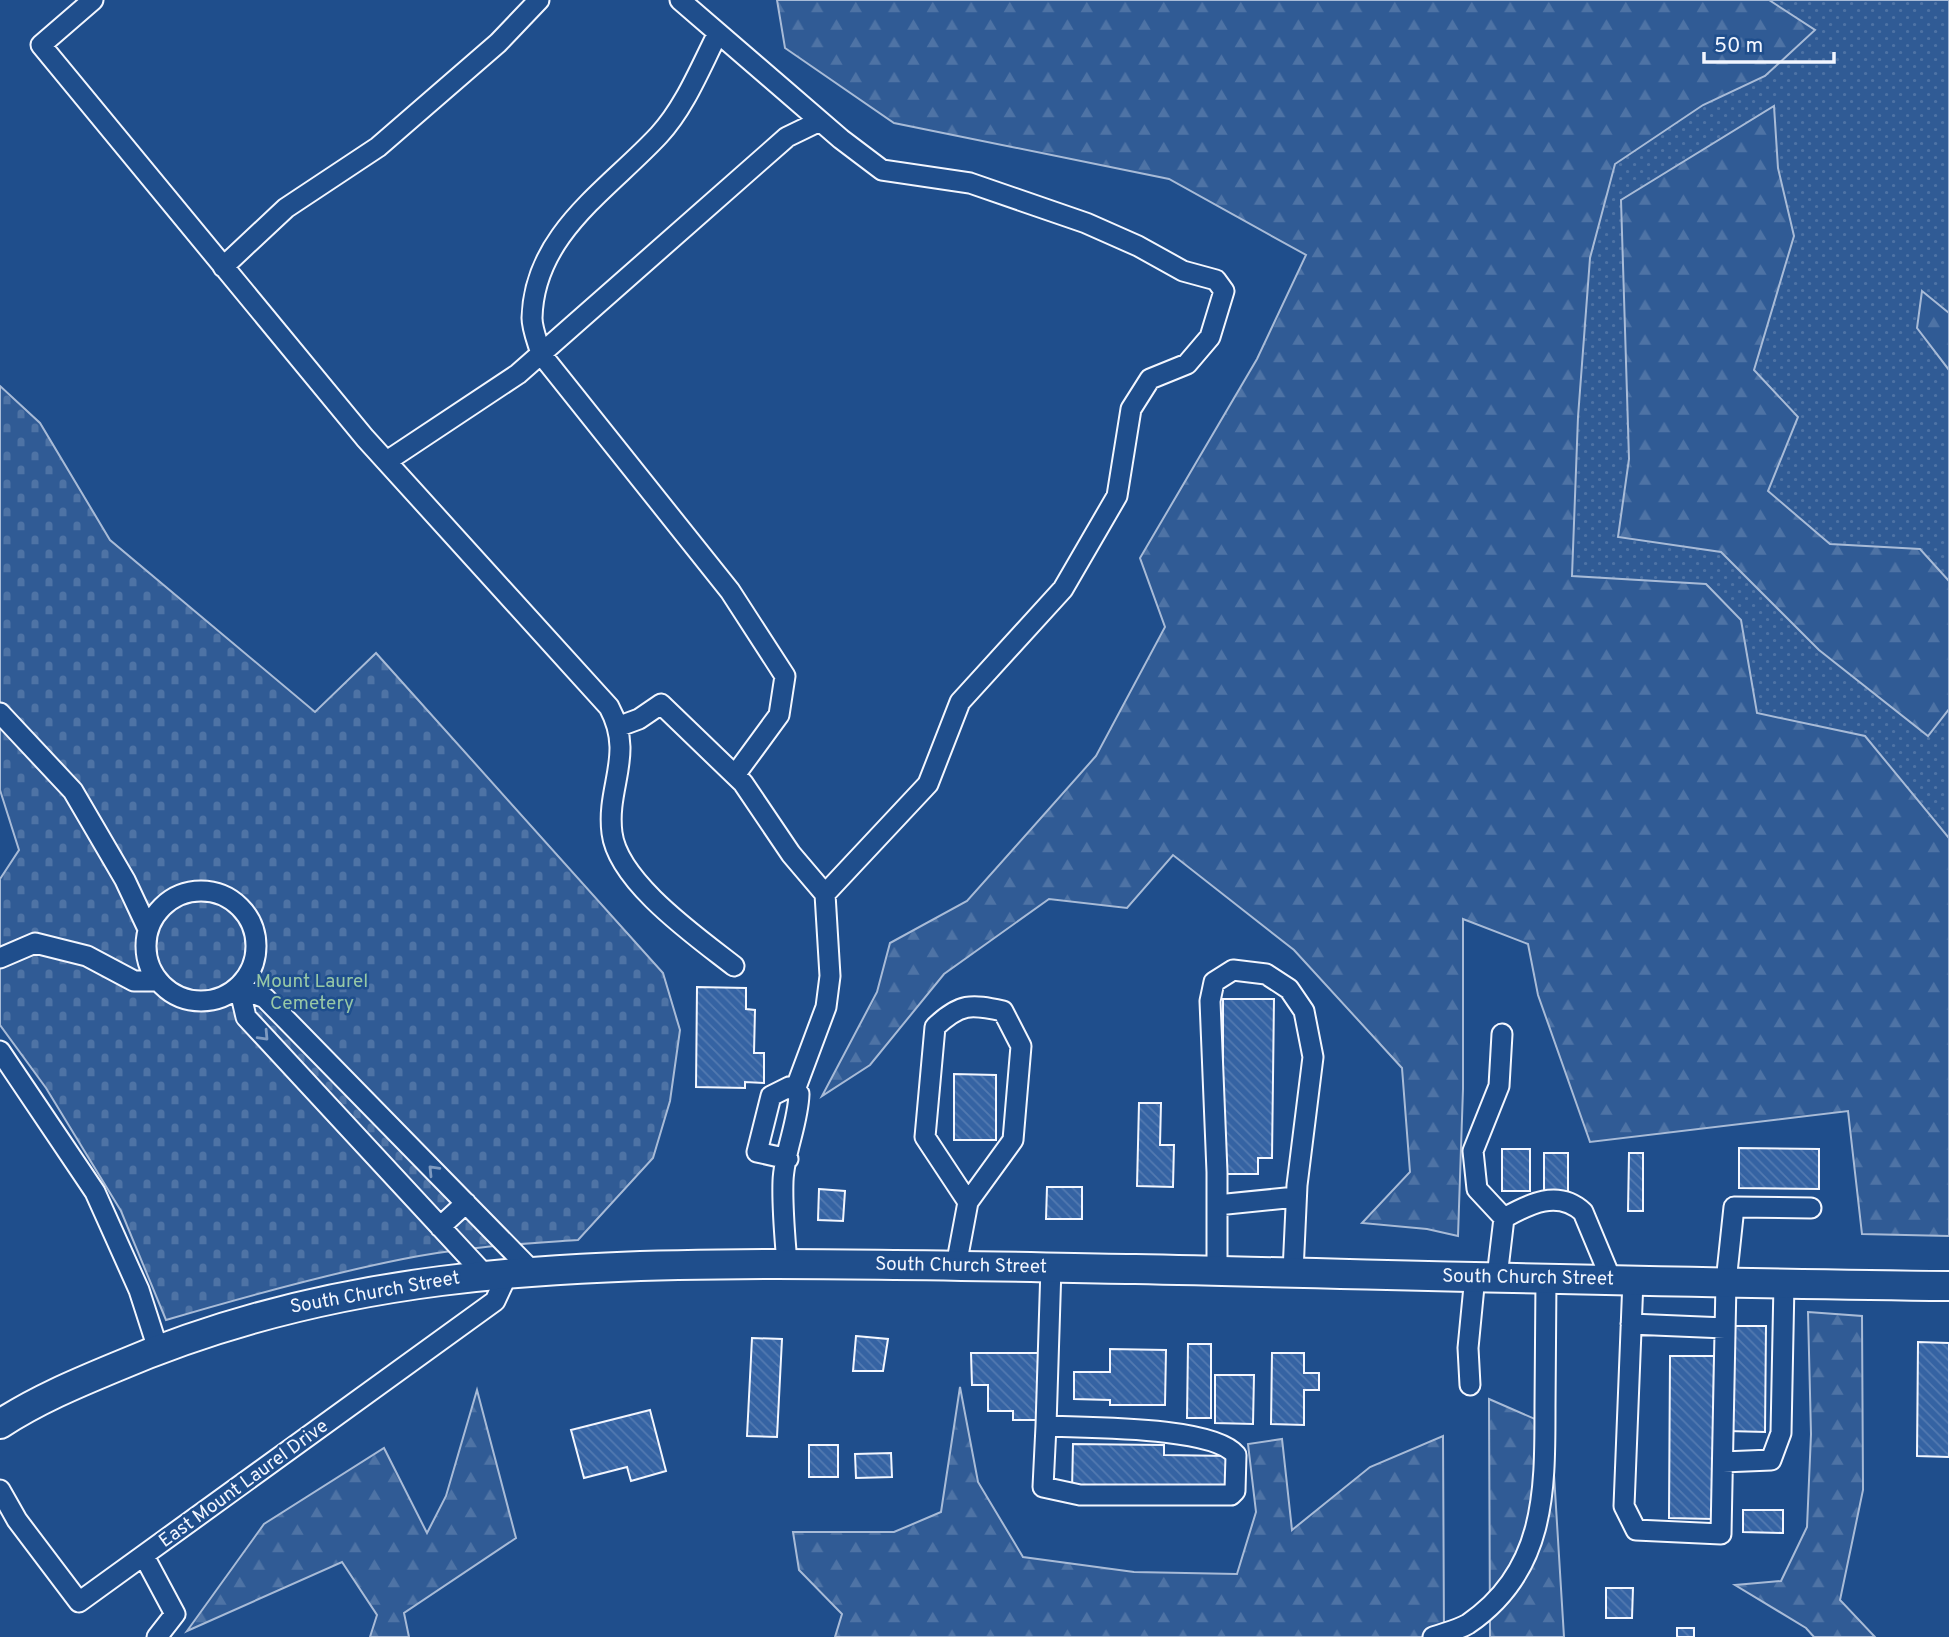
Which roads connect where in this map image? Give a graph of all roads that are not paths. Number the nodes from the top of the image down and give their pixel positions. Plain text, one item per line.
1 (93, 0) edge
2 (539, 0) edge
3 (680, 0) edge
4 (718, 33) junction
5 (820, 121) junction
6 (223, 267) junction
7 (541, 354) junction
8 (387, 461) junction
9 (0, 713) edge
10 (620, 726) junction
11 (735, 775) junction
12 (825, 894) junction
13 (148, 929) junction
14 (0, 958) edge
15 (734, 966) dead end
16 (158, 981) junction
17 (239, 987) junction
18 (1502, 1034) dead end
19 (0, 1051) edge
20 (795, 1090) junction
21 (788, 1159) junction
22 (1296, 1197) junction
23 (968, 1202) junction
24 (466, 1203) junction
25 (1217, 1205) junction
26 (1811, 1208) dead end
27 (1504, 1218) junction
28 (440, 1227) junction
29 (787, 1265) junction
30 (956, 1266) junction
31 (1051, 1267) junction
32 (1217, 1271) junction
33 (1293, 1272) junction
34 (508, 1273) junction
35 (1486, 1277) junction
36 (1546, 1278) junction
37 (1622, 1280) junction
38 (1726, 1282) junction
39 (1784, 1283) junction
40 (1949, 1286) edge
41 (1632, 1324) junction
42 (1725, 1328) junction
43 (158, 1349) junction
44 (1470, 1385) dead end
45 (0, 1424) edge
46 (1045, 1426) junction
47 (1723, 1462) junction
48 (0, 1490) edge
49 (144, 1556) junction
50 (1465, 1631) edge
51 (157, 1637) edge
52 (1433, 1637) edge

1 - 6 street
2 - 6 street
3 - 4 street
4 - 5 street
4 - 7 street
5 - 7 street
5 - 12 street
6 - 8 street
7 - 8 street
7 - 11 street
8 - 10 street
9 - 13 street
10 - 11 street
10 - 15 street
11 - 12 street
12 - 20 street
13 - 16 street
13 - 17 street
14 - 16 street
16 - 17 street
24 -> 17 street
17 -> 28 street
18 - 27 street
19 - 43 street
20 - 21 street
20 - 21 street
21 - 29 street
22 - 25 street
22 - 25 street
22 - 33 street
23 - 23 street
23 - 30 street
24 - 28 street
24 - 34 street
25 - 32 street
26 - 38 street
27 - 35 street
27 - 37 street
28 - 34 street
29 - 30 highway, South Church Street
29 - 34 highway, South Church Street
30 - 31 highway, South Church Street
31 - 32 highway, South Church Street
31 - 46 street
32 - 33 highway, South Church Street
33 - 35 highway, South Church Street
34 - 43 highway, South Church Street
34 - 49 street, East Mount Laurel Drive
35 - 36 highway, South Church Street
35 - 44 street
36 - 37 highway, South Church Street
36 - 50 street
37 - 38 highway, South Church Street
37 - 41 street
38 - 39 highway, South Church Street
38 - 42 street
39 - 40 highway, South Church Street
39 - 47 street
41 - 42 street
41 - 47 street
42 - 47 street
43 - 45 highway, South Church Street
46 - 46 street
48 - 49 street, East Mount Laurel Drive
49 - 51 street
50 - 52 street

